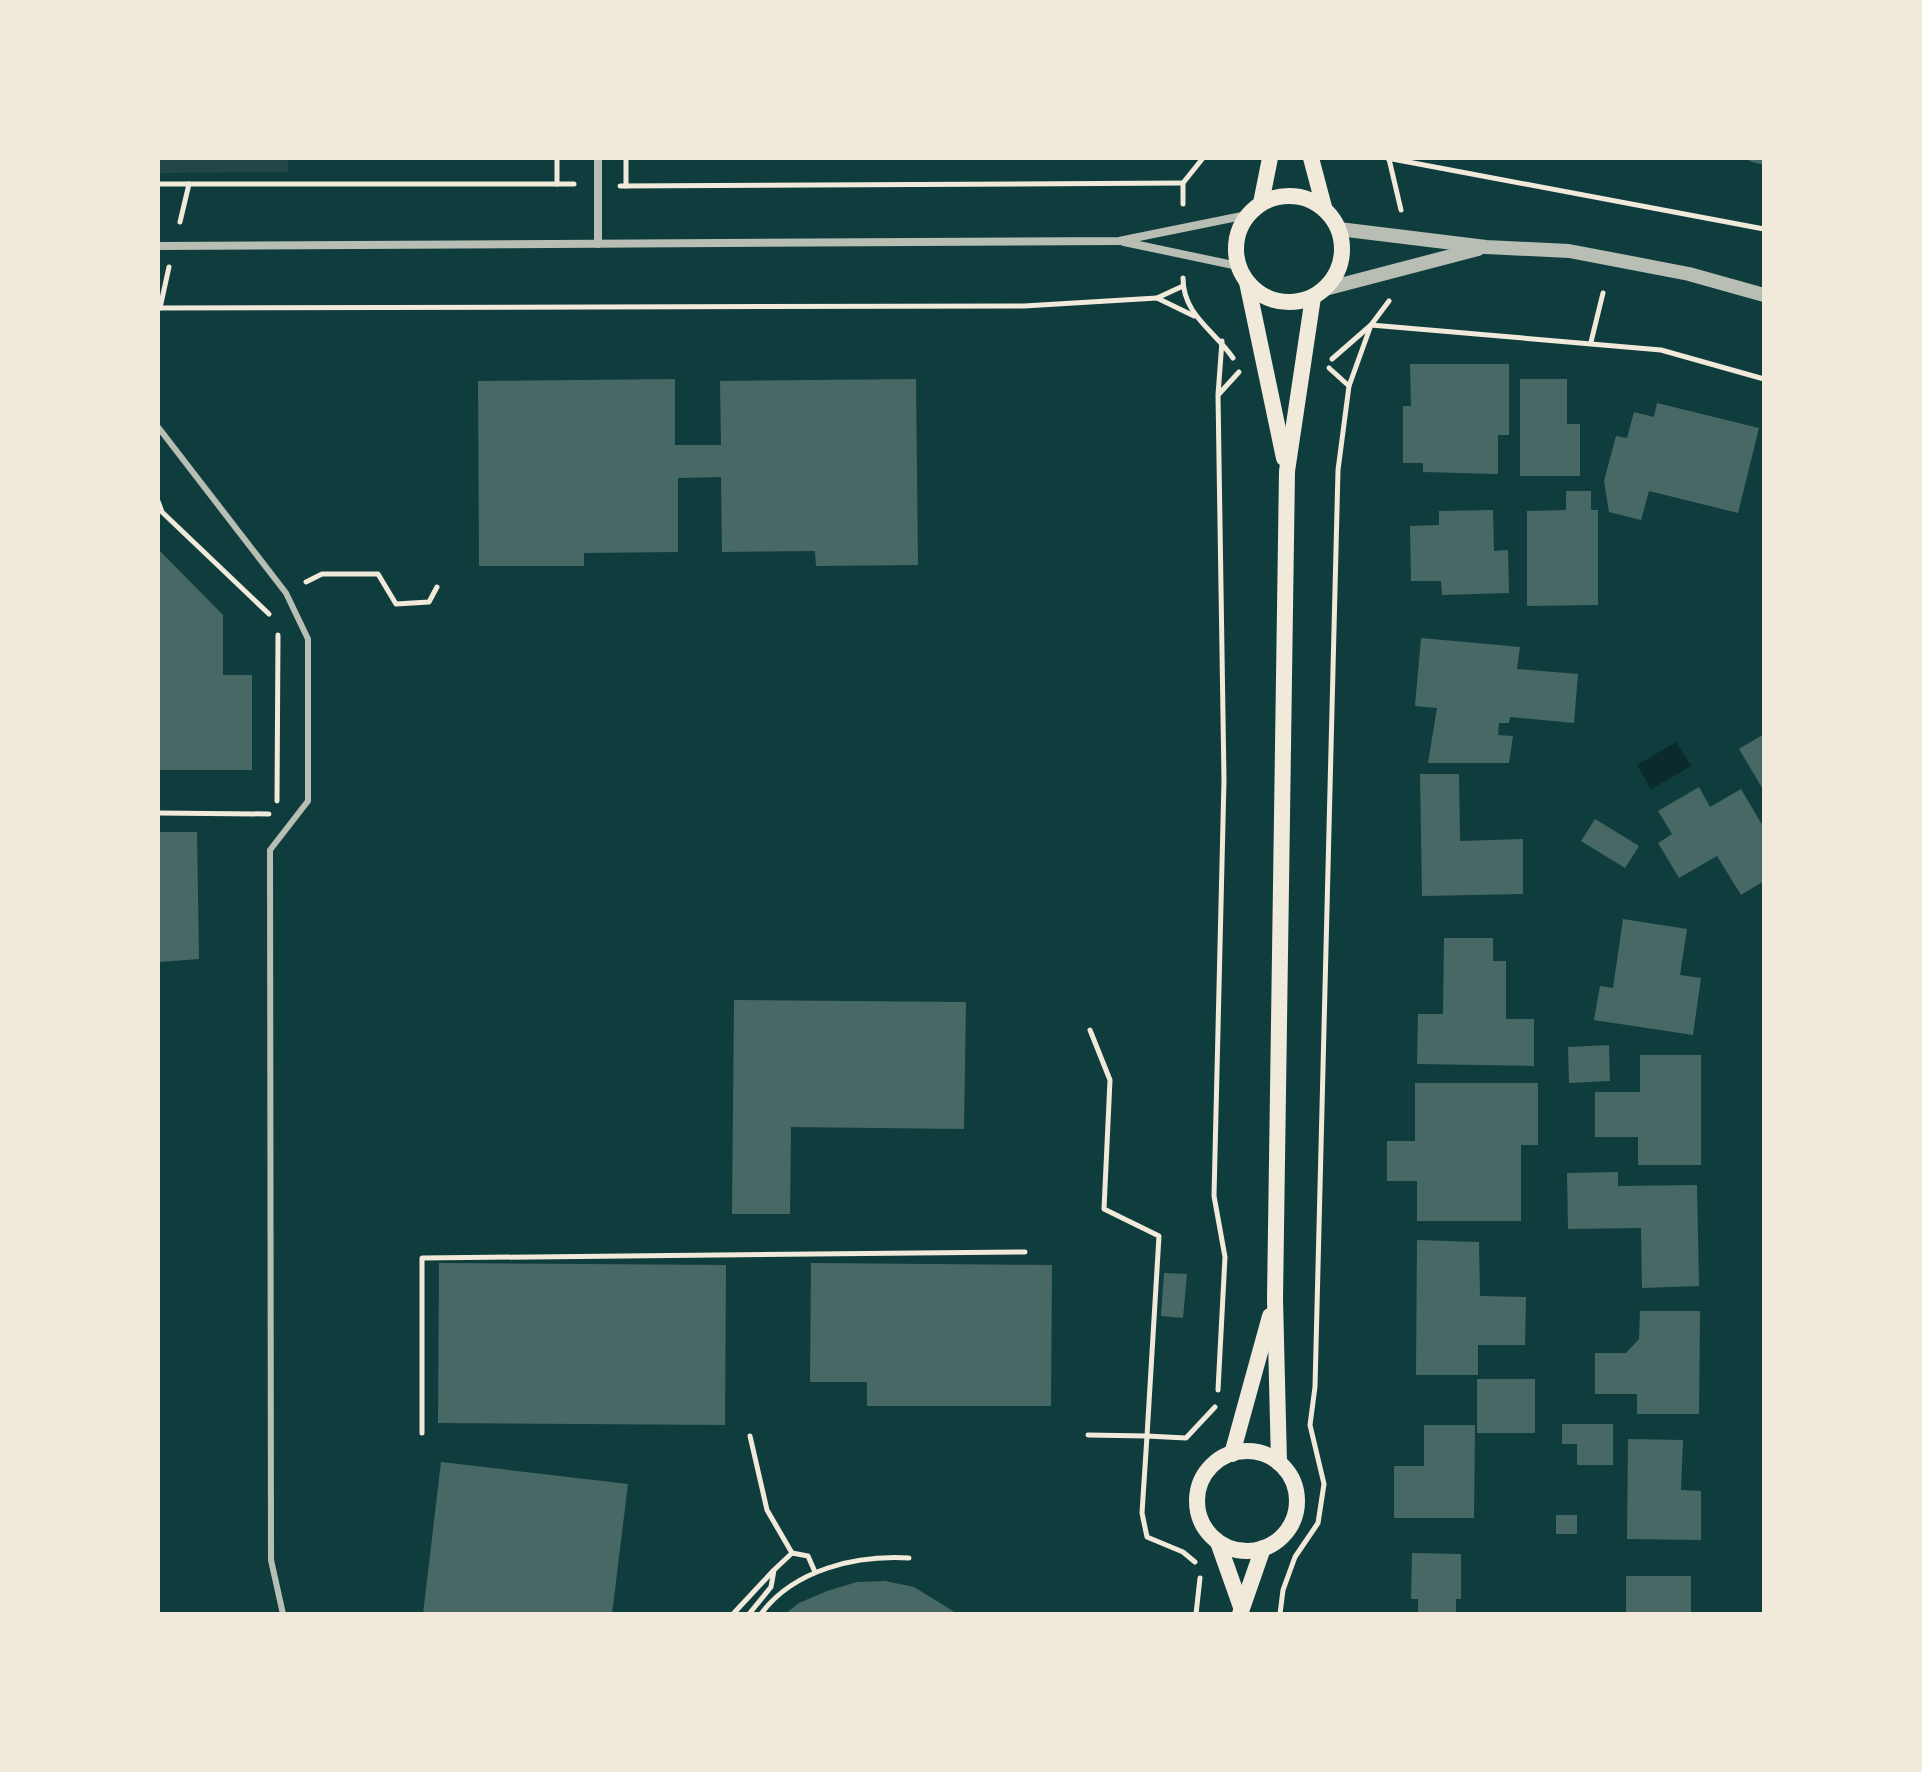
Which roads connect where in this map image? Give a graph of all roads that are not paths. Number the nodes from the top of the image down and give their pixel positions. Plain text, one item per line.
1 (598, 158) edge
2 (1270, 158) edge
3 (1311, 158) edge
4 (1261, 203) junction
5 (1324, 207) junction
6 (1247, 215) junction
7 (1339, 229) junction
8 (1119, 241) junction
9 (598, 244) junction
10 (158, 246) edge
11 (1486, 247) junction
12 (1238, 266) junction
13 (1247, 282) junction
14 (1319, 293) junction
15 (1764, 295) edge
16 (158, 427) edge
17 (1287, 471) junction
18 (1275, 1299) junction
19 (1232, 1454) junction
20 (1279, 1463) junction
21 (1218, 1542) junction
22 (1263, 1548) junction
23 (1241, 1610) edge
24 (283, 1614) edge

1 - 9 street
2 - 4 main road
3 - 5 main road
4 - 5 main road
4 - 6 main road
5 - 7 main road
6 - 8 street
6 - 12 main road
7 - 11 street
7 - 14 main road
8 - 9 street
8 - 12 street
9 - 10 street
11 - 14 street
11 - 15 street
12 - 13 main road
13 - 14 main road
13 - 17 main road
14 - 17 main road
16 - 24 lane
17 - 18 main road
18 - 19 main road
18 - 20 main road
19 - 20 main road
19 - 21 main road
20 - 22 main road
21 - 22 main road
21 - 23 main road
22 - 23 main road

